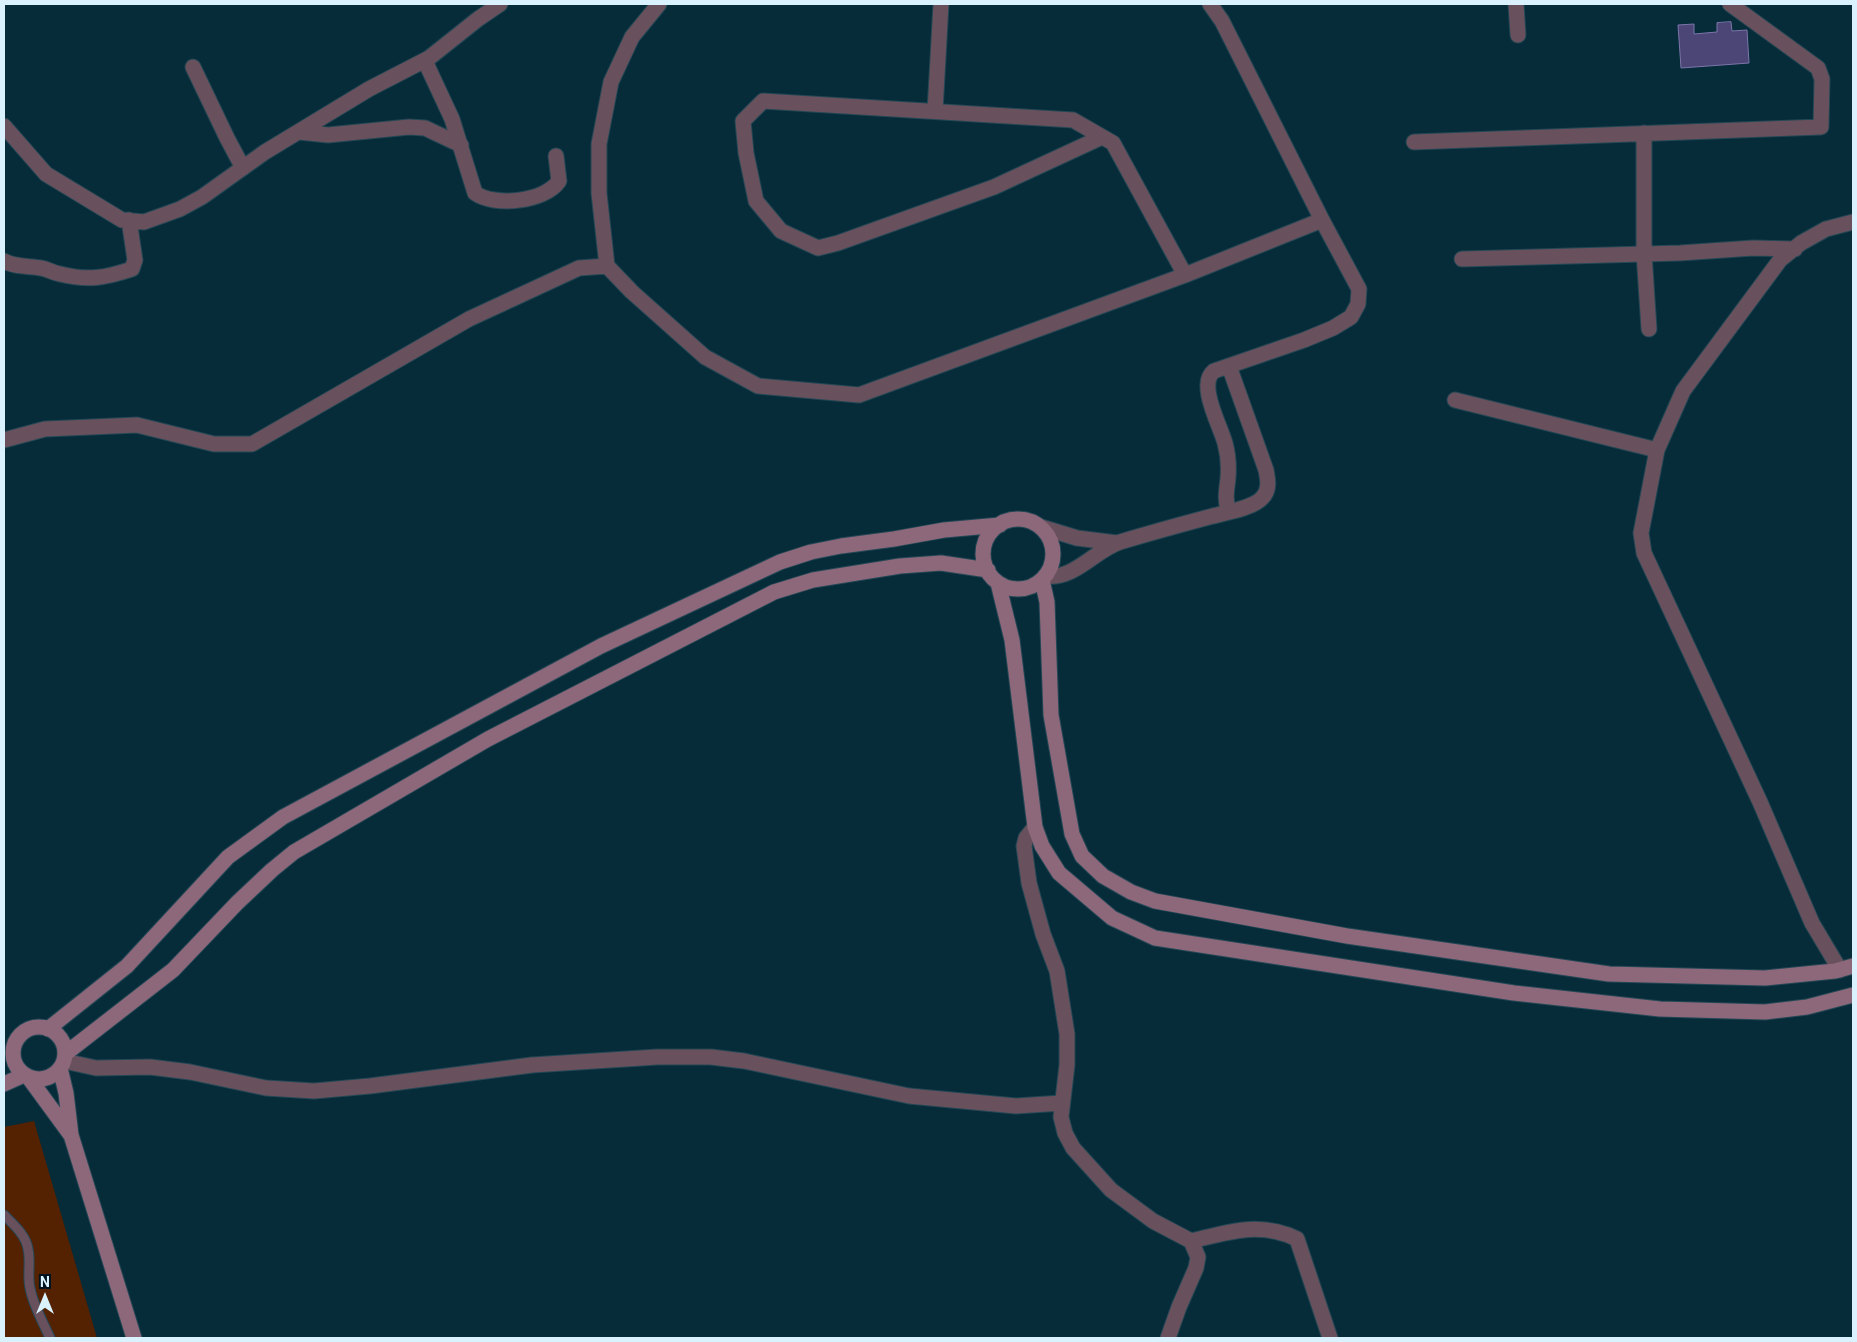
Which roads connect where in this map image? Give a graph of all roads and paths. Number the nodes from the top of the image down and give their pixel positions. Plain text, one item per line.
1 (500, 4) edge
2 (659, 4) edge
3 (942, 4) edge
4 (1210, 4) edge
5 (1516, 4) edge
6 (1730, 4) edge
7 (1518, 35) dead end
8 (425, 61) junction
9 (193, 66) dead end
10 (935, 111) junction
11 (4, 126) edge
12 (299, 132) junction
13 (1644, 133) junction
14 (1102, 137) junction
15 (1414, 142) dead end
16 (461, 145) junction
17 (556, 156) dead end
18 (243, 168) junction
19 (129, 220) junction
20 (1322, 220) junction
21 (1853, 222) edge
22 (1795, 248) junction
23 (1644, 253) junction
24 (1462, 259) dead end
25 (4, 261) edge
26 (607, 266) junction
27 (1185, 275) junction
28 (1649, 329) dead end
29 (1229, 366) junction
30 (1455, 400) dead end
31 (4, 440) edge
32 (1657, 450) junction
33 (1229, 512) junction
34 (1000, 525) junction
35 (1041, 527) junction
36 (1117, 543) junction
37 (988, 570) junction
38 (1044, 578) junction
39 (998, 582) junction
40 (1035, 827) junction
41 (1847, 968) edge
42 (1853, 995) edge
43 (48, 1029) junction
44 (9, 1049) edge
45 (63, 1061) junction
46 (27, 1076) junction
47 (4, 1084) edge
48 (1062, 1103) junction
49 (71, 1135) junction
50 (4, 1215) edge
51 (1191, 1241) junction
52 (50, 1338) edge
53 (134, 1338) edge
54 (1168, 1338) edge
55 (1330, 1338) edge

1 - 8 street
2 - 26 street
3 - 10 street
4 - 20 street
5 - 7 street
6 - 13 street
8 - 12 street
8 - 16 street
9 - 18 street
10 - 14 street
10 - 14 street
11 - 19 street
12 - 16 street
12 - 18 street
13 - 15 street
13 - 23 street
14 - 27 street
16 - 17 street
18 - 19 street
19 - 25 street
20 - 27 street
20 - 29 street
21 - 22 street
22 - 23 street
22 - 32 street
23 - 24 street
23 - 28 street
26 - 27 street
26 - 31 street
29 - 33 street
29 - 33 street
30 - 32 street
32 - 41 street
33 - 36 street
34 - 35 street
34 - 37 street
34 - 43 street
35 - 36 street
35 - 38 street
36 - 38 street
37 - 39 street
37 - 45 street
38 - 39 street
38 - 41 street
39 - 40 street
40 - 42 street
40 - 48 street
43 - 44 street
43 - 45 street
44 - 46 street
45 - 46 street
45 - 48 street
45 - 49 street
46 - 47 street
46 - 49 street
48 - 51 street
49 - 53 street
50 - 52 lane
51 - 54 street
51 - 55 street

